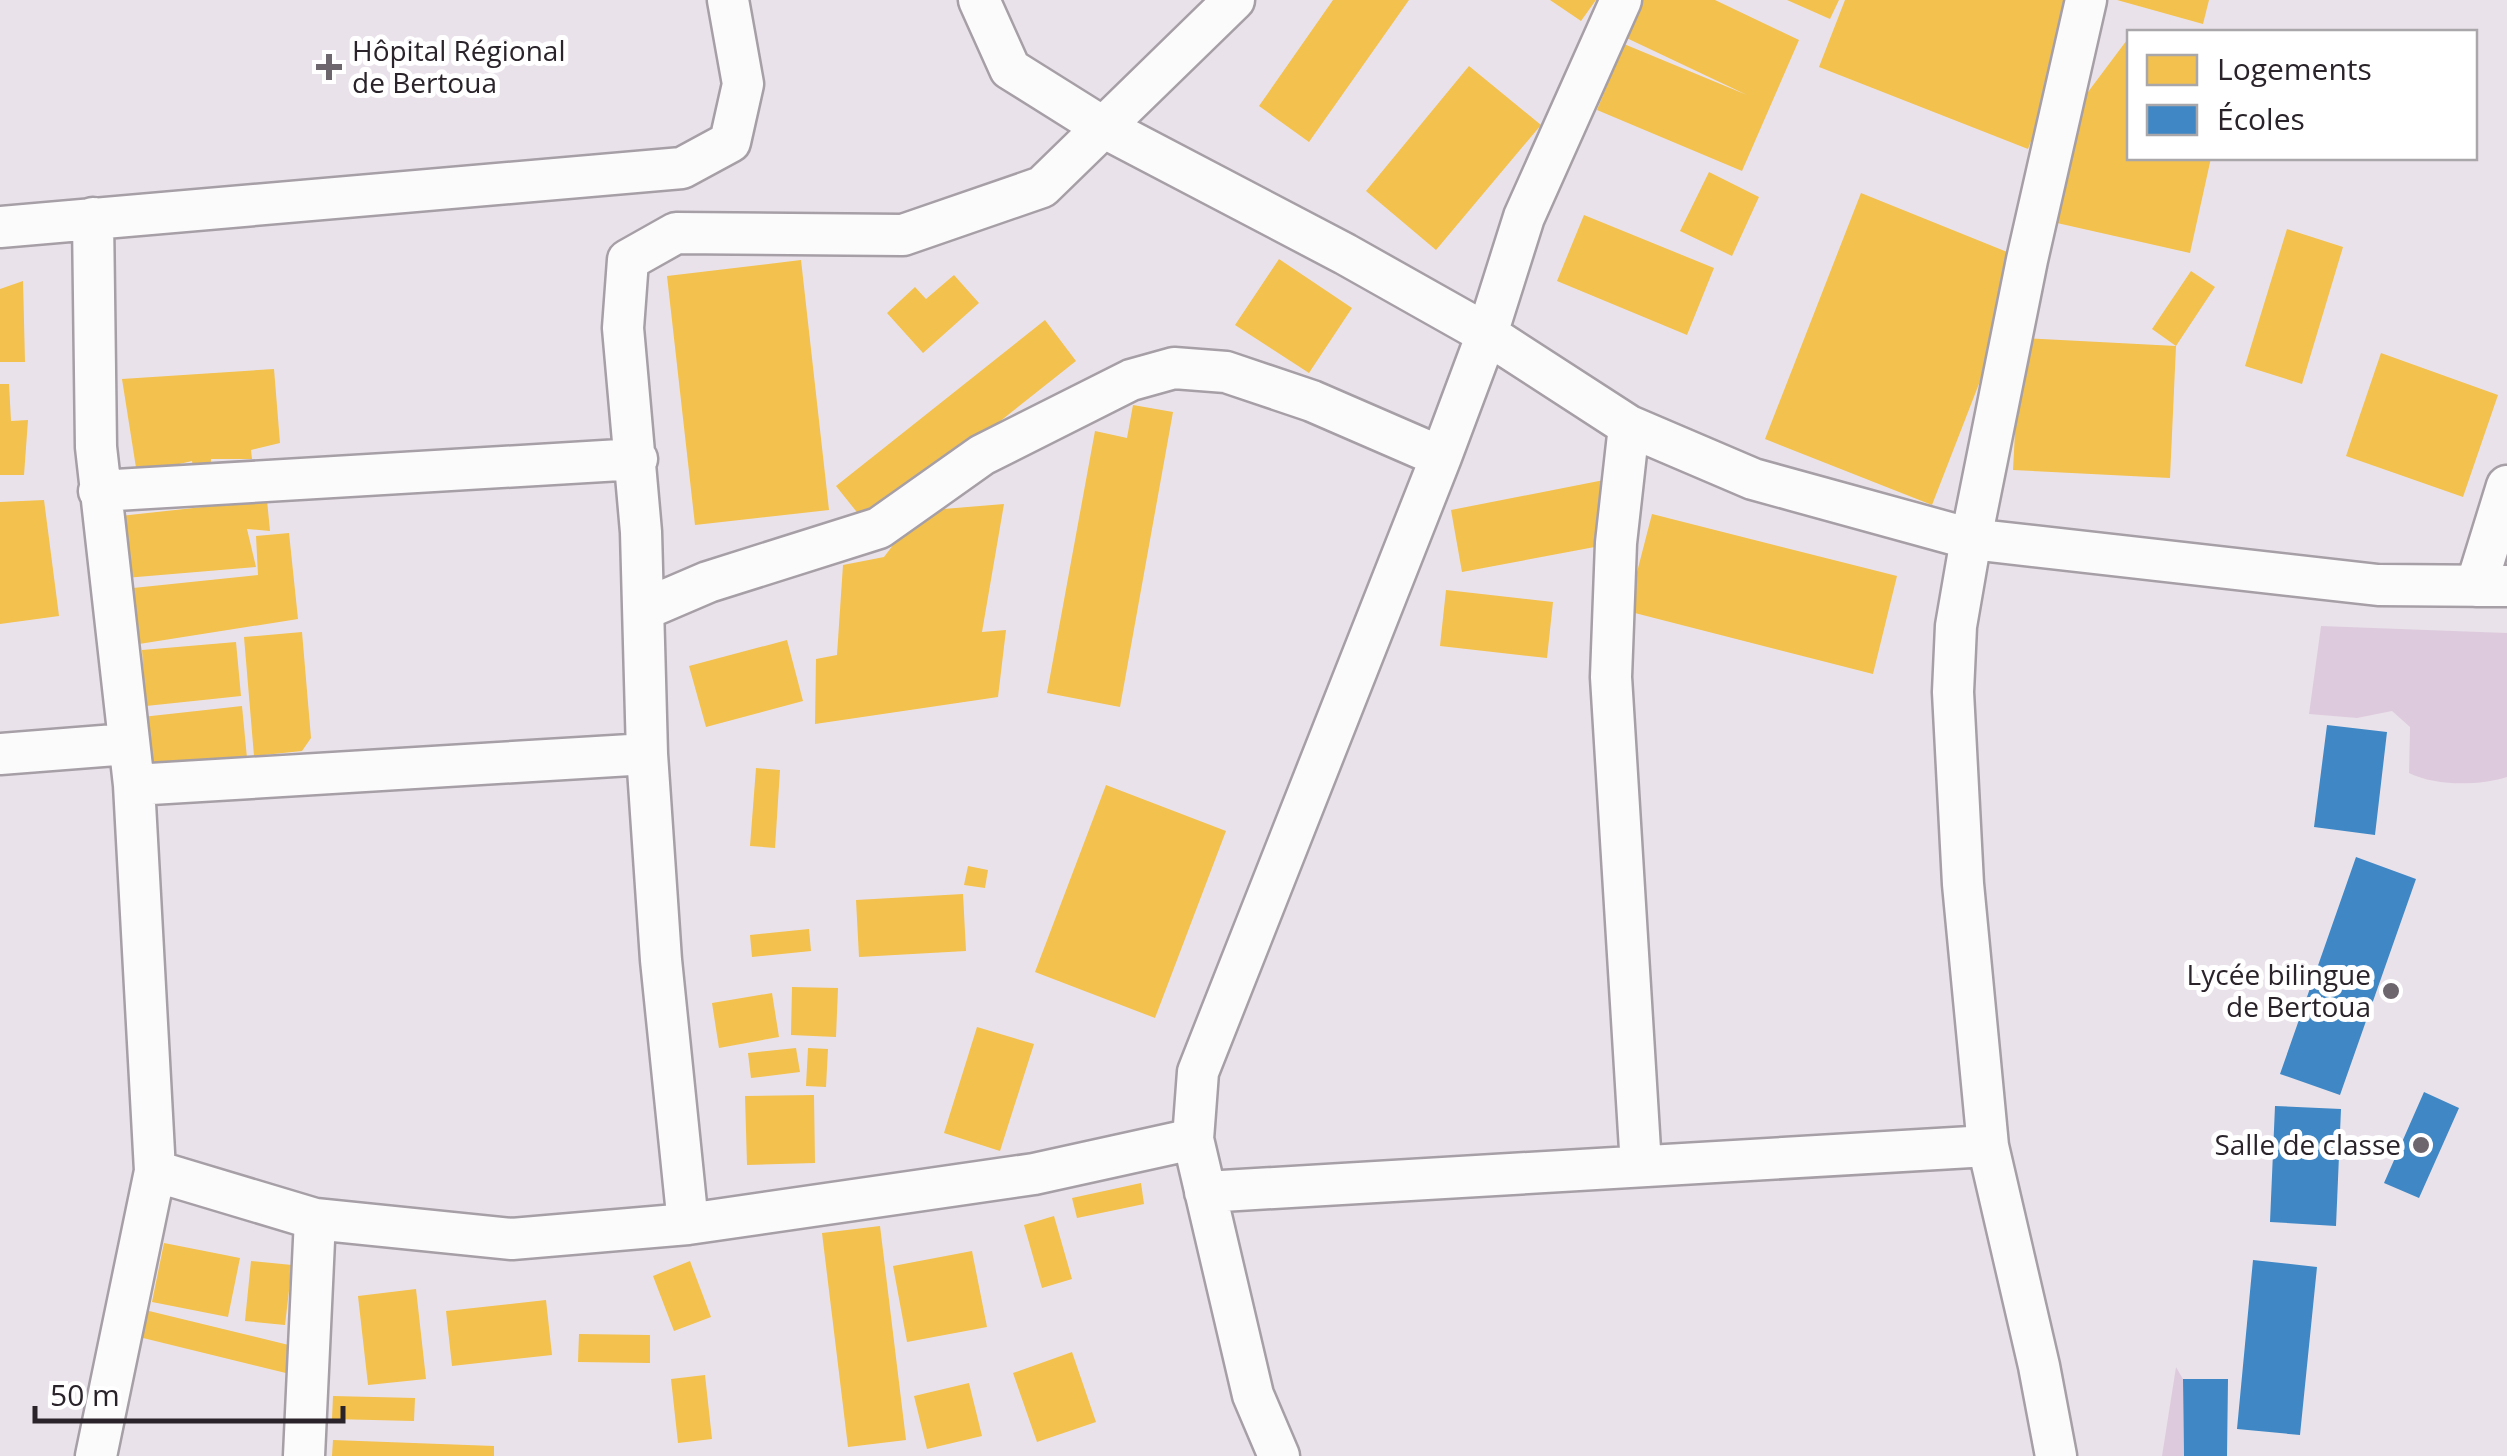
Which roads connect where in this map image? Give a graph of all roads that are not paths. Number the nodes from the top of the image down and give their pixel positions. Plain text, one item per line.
1 (728, 0) edge
2 (979, 0) edge
3 (1234, 0) edge
4 (1621, 0) edge
5 (2086, 0) edge
6 (1101, 126) junction
7 (92, 218) junction
8 (0, 227) edge
9 (1486, 334) junction
10 (1629, 426) junction
11 (1441, 457) junction
12 (637, 458) junction
13 (2507, 486) edge
14 (100, 490) junction
15 (1970, 539) junction
16 (2491, 586) edge
17 (645, 609) junction
18 (128, 744) junction
19 (0, 754) edge
20 (646, 754) junction
21 (134, 785) junction
22 (1193, 1139) junction
23 (1988, 1146) junction
24 (1640, 1166) junction
25 (155, 1171) junction
26 (1205, 1192) junction
27 (315, 1220) junction
28 (688, 1224) junction
29 (96, 1456) edge
30 (304, 1456) edge
31 (1279, 1456) edge
32 (2056, 1456) edge

1 - 7 street
2 - 6 street
3 - 6 street
4 - 9 street
5 - 15 street
6 - 9 street
6 - 12 street
7 - 8 street
7 - 14 street
9 - 10 street
9 - 11 street
10 - 15 street
10 - 24 street
11 - 17 street
11 - 22 street
12 - 14 street
12 - 17 street
13 - 16 street
14 - 18 street
15 - 16 street
15 - 23 street
17 - 20 street
18 - 19 street
18 - 21 street
20 - 21 street
20 - 28 street
21 - 25 street
22 - 26 street
22 - 28 street
23 - 24 street
23 - 32 street
24 - 26 street
25 - 27 street
25 - 29 street
26 - 31 street
27 - 28 street
27 - 30 street

